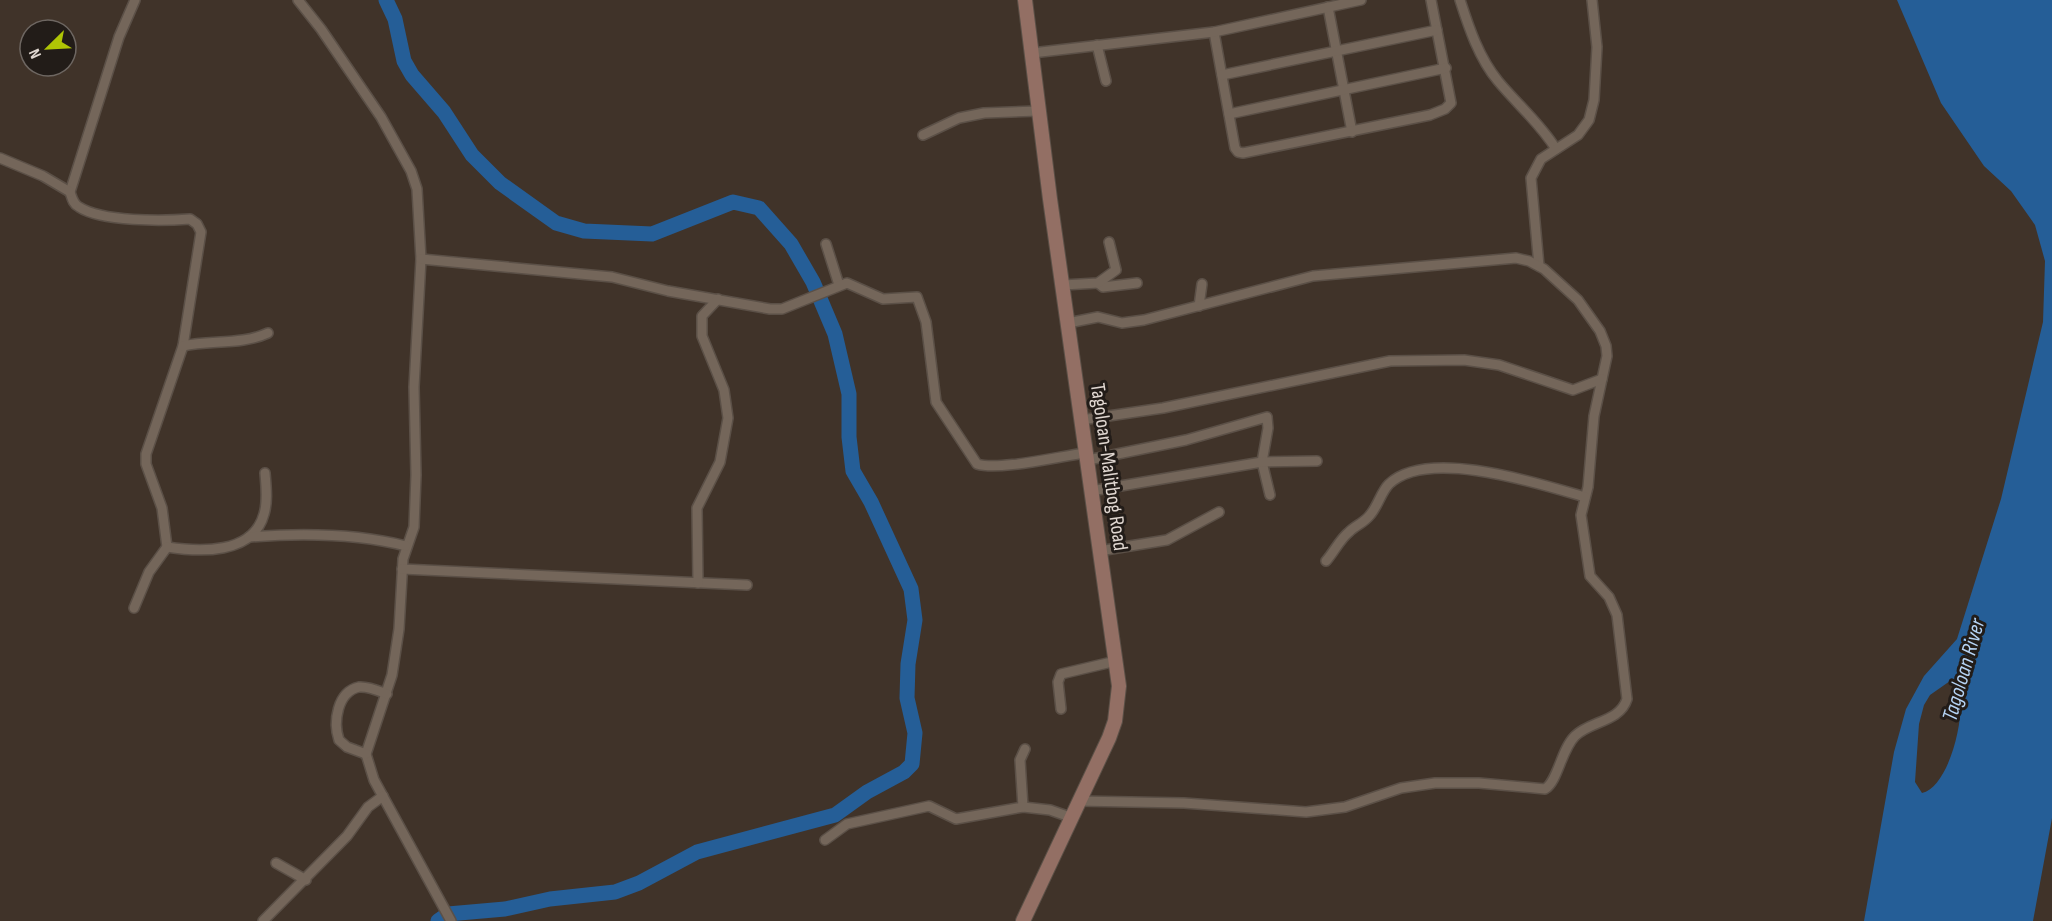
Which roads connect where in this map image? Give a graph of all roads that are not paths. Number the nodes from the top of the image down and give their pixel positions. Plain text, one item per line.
1 (135, 0) edge
2 (298, 0) edge
3 (1026, 0) edge
4 (1360, 0) edge
5 (1431, 0) edge
6 (1460, 0) edge
7 (1592, 0) edge
8 (1328, 7) junction
9 (1437, 30) junction
10 (1214, 32) junction
11 (1098, 45) junction
12 (1338, 50) junction
13 (1032, 53) junction
14 (1446, 68) junction
15 (1222, 75) junction
16 (1106, 81) dead end
17 (1346, 90) junction
18 (1038, 111) junction
19 (1229, 114) junction
20 (1352, 132) junction
21 (923, 135) dead end
22 (1556, 149) junction
23 (0, 158) edge
24 (70, 192) junction
25 (1109, 242) dead end
26 (826, 244) dead end
27 (421, 259) junction
28 (1539, 266) junction
29 (1098, 283) junction
30 (1137, 283) dead end
31 (1202, 284) dead end
32 (839, 285) junction
33 (1063, 285) junction
34 (718, 299) junction
35 (1198, 306) junction
36 (1068, 323) junction
37 (268, 333) dead end
38 (183, 346) junction
39 (1602, 379) junction
40 (1081, 420) junction
41 (1087, 457) junction
42 (1317, 461) dead end
43 (1262, 462) junction
44 (265, 472) dead end
45 (1091, 491) junction
46 (1270, 495) dead end
47 (1585, 497) junction
48 (1219, 512) dead end
49 (249, 537) junction
50 (406, 546) junction
51 (167, 547) junction
52 (1099, 551) junction
53 (1326, 561) dead end
54 (402, 569) junction
55 (698, 583) junction
56 (747, 585) dead end
57 (134, 608) dead end
58 (1116, 661) junction
59 (387, 694) junction
60 (1061, 709) dead end
61 (1025, 749) dead end
62 (366, 754) junction
63 (383, 796) junction
64 (1078, 801) junction
65 (1023, 807) junction
66 (1070, 817) junction
67 (825, 840) dead end
68 (276, 863) dead end
69 (306, 880) junction
70 (263, 921) edge
71 (451, 921) edge
72 (1023, 921) edge

1 - 24 street
2 - 27 street
3 - 13 main road, Tagoloan-Malitbog Road
4 - 8 street
5 - 9 street
6 - 22 street
7 - 22 street
8 - 10 street
8 - 12 street
9 - 12 street
9 - 14 street
10 - 11 street
10 - 15 street
11 - 13 street
11 - 16 street
12 - 15 street
12 - 17 street
13 - 18 main road, Tagoloan-Malitbog Road
14 - 17 street
14 - 20 street
15 - 19 street
17 - 19 street
17 - 20 street
18 - 21 street
18 - 33 main road, Tagoloan-Malitbog Road
19 - 20 street
22 - 28 street
23 - 24 street
24 - 38 street
25 - 29 street
26 - 32 street
27 - 34 street
27 - 50 street
28 - 35 street
28 - 39 street
29 - 30 street
29 - 33 street
31 - 35 street
32 - 34 street
32 - 41 street
33 - 36 main road, Tagoloan-Malitbog Road
34 - 55 street
35 - 36 street
36 - 40 main road, Tagoloan-Malitbog Road
37 - 38 street
38 - 51 street
39 - 40 street
39 - 47 street
40 - 41 main road, Tagoloan-Malitbog Road
41 - 43 street
41 - 45 main road, Tagoloan-Malitbog Road
42 - 43 street
43 - 45 street
43 - 46 street
44 - 49 street
45 - 52 main road, Tagoloan-Malitbog Road
47 - 53 street
47 - 64 street
48 - 52 street
49 - 50 street
49 - 51 street
50 - 54 street
51 - 57 street
52 - 58 main road, Tagoloan-Malitbog Road
54 - 55 street
54 - 59 street
55 - 56 street
58 - 60 street
58 - 64 main road, Tagoloan-Malitbog Road
59 - 62 street
59 - 62 street
61 - 65 street
62 - 63 street
63 - 69 street
63 - 71 street
64 - 66 main road, Tagoloan-Malitbog Road
65 - 66 street
65 - 67 street
66 - 72 main road, Tagoloan-Malitbog Road
68 - 69 street
69 - 70 street

